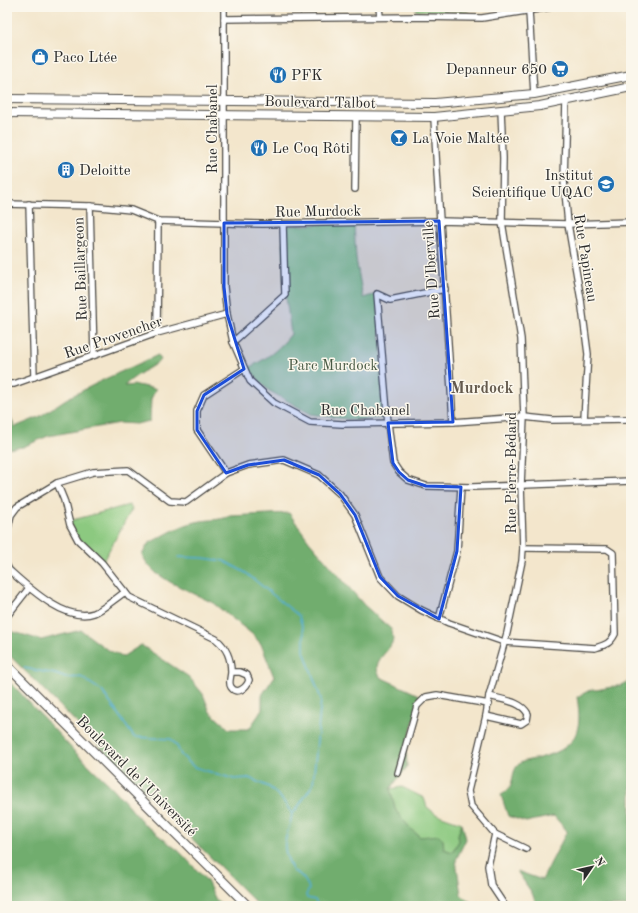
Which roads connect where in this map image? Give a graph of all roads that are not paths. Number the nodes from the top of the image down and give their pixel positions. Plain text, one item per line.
1 (224, 7) edge
2 (380, 7) edge
3 (551, 7) edge
4 (528, 11) junction
5 (380, 17) junction
6 (224, 20) junction
7 (631, 75) edge
8 (631, 87) edge
9 (534, 94) junction
10 (7, 99) edge
11 (566, 101) junction
12 (224, 102) junction
13 (501, 110) junction
14 (7, 113) edge
15 (224, 115) junction
16 (356, 116) junction
17 (434, 117) junction
18 (355, 189) dead end
19 (7, 204) edge
20 (29, 204) junction
21 (90, 206) junction
22 (158, 221) junction
23 (439, 221) junction
24 (502, 222) junction
25 (631, 222) edge
26 (224, 223) junction
27 (283, 224) junction
28 (568, 224) junction
29 (445, 289) junction
30 (227, 314) junction
31 (157, 333) junction
32 (234, 342) junction
33 (94, 355) junction
34 (244, 369) junction
35 (34, 377) junction
36 (7, 384) edge
37 (524, 417) junction
38 (584, 419) junction
39 (631, 419) edge
40 (453, 422) junction
41 (388, 423) junction
42 (226, 474) junction
43 (631, 481) edge
44 (57, 484) junction
45 (521, 485) junction
46 (461, 486) junction
47 (7, 532) edge
48 (523, 548) junction
49 (7, 566) edge
50 (29, 588) junction
51 (125, 592) junction
52 (7, 616) edge
53 (439, 619) junction
54 (504, 642) junction
55 (7, 665) edge
56 (231, 672) dead end
57 (489, 696) junction
58 (489, 704) junction
59 (486, 716) junction
60 (398, 774) dead end
61 (495, 834) junction
62 (526, 849) dead end
63 (248, 906) edge
64 (505, 906) edge

1 - 6 street, Rue Chabanel
2 - 5 street
3 - 4 street
4 - 5 street
4 - 9 street
5 - 6 street
6 - 12 street, Rue Chabanel
7 - 9 main road, Boulevard Talbot
8 - 11 main road, Boulevard Talbot
9 - 12 main road, Boulevard Talbot
10 - 12 main road, Boulevard Talbot
11 - 13 main road, Boulevard Talbot
11 - 28 street, Rue Papineau
12 - 15 street, Rue Chabanel
13 - 17 main road, Boulevard Talbot
13 - 24 street, Rue Pierre-Bédard
14 - 15 main road, Boulevard Talbot
15 - 16 main road, Boulevard Talbot
15 - 26 street, Rue Chabanel
16 - 17 main road, Boulevard Talbot
16 - 18 street
17 - 23 street, Rue D'Iberville
19 - 20 street, Rue Murdock
20 - 21 street, Rue Murdock
20 - 35 street
21 - 22 street, Rue Murdock
21 - 33 street, Rue Baillargeon
22 - 26 street, Rue Murdock
22 - 31 street
23 - 24 street, Rue Murdock
23 - 27 street, Rue Murdock
23 - 29 street, Rue D'Iberville
24 - 28 street, Rue Murdock
24 - 37 street, Rue Pierre-Bédard
25 - 28 street, Rue Murdock
26 - 27 street, Rue Murdock
26 - 30 street, Rue Chabanel
27 - 32 street
28 - 38 street, Rue Papineau
29 - 40 street, Rue D'Iberville
29 - 41 street
30 - 31 street, Rue Provencher
30 - 32 street, Rue Chabanel
31 - 33 street, Rue Provencher
32 - 34 street, Rue Chabanel
33 - 35 street, Rue Provencher
34 - 41 street, Rue Chabanel
34 - 42 street
35 - 36 street, Rue Provencher
37 - 38 street, Rue Chabanel
37 - 40 street, Rue Chabanel
37 - 45 street, Rue Pierre-Bédard
38 - 39 street, Rue Chabanel
40 - 41 street, Rue Chabanel
41 - 46 street
42 - 44 street
42 - 53 street
43 - 45 street
44 - 47 street
44 - 51 street
45 - 46 street
45 - 48 street, Rue Pierre-Bédard
46 - 53 street
48 - 54 street, Rue Pierre-Bédard
48 - 54 street
49 - 50 street
50 - 51 street
50 - 52 street
51 - 56 street
53 - 54 street
54 - 57 street, Rue Pierre-Bédard
55 - 63 main road, Boulevard de l'Université
57 - 58 street, Rue Pierre-Bédard
57 - 59 street
58 - 59 street, Rue Pierre-Bédard
58 - 60 street
59 - 61 street, Rue Pierre-Bédard
61 - 62 street
61 - 64 street

